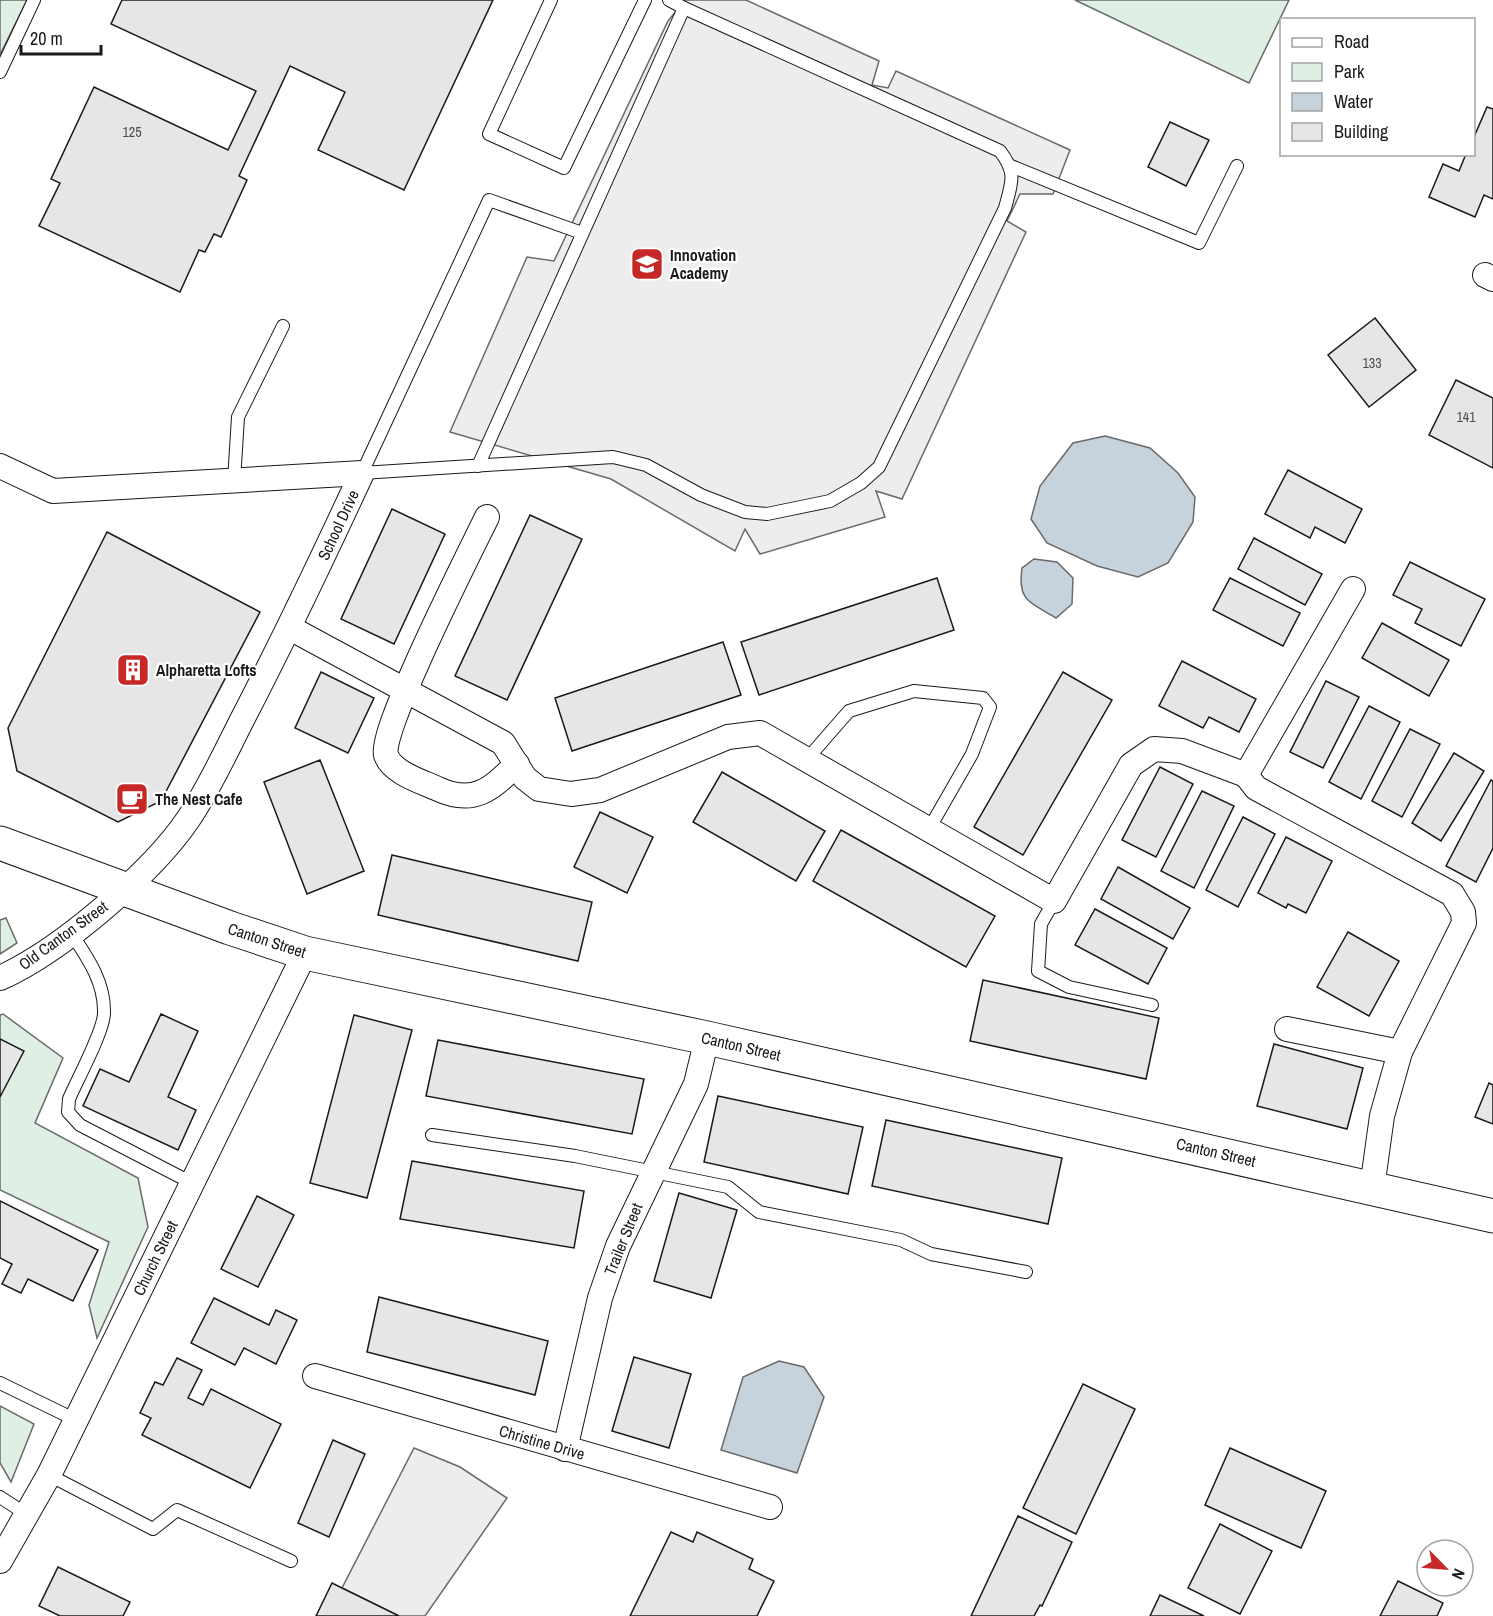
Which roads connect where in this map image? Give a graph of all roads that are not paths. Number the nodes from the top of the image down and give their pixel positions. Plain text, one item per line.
1 (34, 0) edge
2 (551, 0) edge
3 (645, 0) edge
4 (669, 0) edge
5 (684, 8) junction
6 (0, 72) edge
7 (1011, 166) junction
8 (1237, 166) dead end
9 (582, 233) junction
10 (283, 326) dead end
11 (0, 466) edge
12 (478, 466) junction
13 (362, 472) junction
14 (234, 481) junction
15 (487, 517) dead end
16 (1353, 590) dead end
17 (290, 628) junction
18 (406, 691) junction
19 (808, 758) junction
20 (517, 764) junction
21 (1246, 775) junction
22 (929, 829) junction
23 (0, 843) edge
24 (124, 889) junction
25 (1054, 901) junction
26 (71, 933) junction
27 (305, 953) junction
28 (0, 978) edge
29 (1152, 1005) dead end
30 (1287, 1029) dead end
31 (707, 1038) junction
32 (1400, 1052) junction
33 (432, 1135) dead end
34 (652, 1172) junction
35 (192, 1183) junction
36 (1372, 1188) junction
37 (1493, 1216) edge
38 (1026, 1272) dead end
39 (315, 1376) dead end
40 (0, 1383) edge
41 (76, 1420) junction
42 (566, 1449) junction
43 (49, 1475) junction
44 (0, 1497) edge
45 (770, 1507) dead end
46 (26, 1514) junction
47 (0, 1561) edge
48 (291, 1561) dead end

1 - 6 lane
2 - 3 lane
4 - 5 lane
5 - 7 lane
5 - 9 lane
7 - 8 lane
7 - 12 lane
9 - 12 lane
9 - 13 lane
10 - 14 lane
11 - 14 street, School Drive
12 - 13 lane
13 - 14 street, School Drive
13 - 17 street, School Drive
15 - 18 street
16 - 21 street
17 - 18 street
17 - 24 street, School Drive
18 - 20 street
18 - 20 street
19 - 20 street
19 - 22 street
19 - 22 lane
21 - 25 street
21 - 32 street
22 - 25 street
23 - 24 street, Canton Street
24 - 26 street, Old Canton Street
24 - 27 street, Canton Street
25 - 29 lane
26 - 28 street, Old Canton Street
26 - 35 lane
27 - 31 street, Canton Street
27 - 35 street, Church Street
30 - 32 street
31 - 34 street, Trailer Street
31 - 36 street, Canton Street
32 - 36 street
33 - 34 lane
34 - 38 lane
34 - 42 street, Trailer Street
35 - 41 street, Church Street
36 - 37 street, Canton Street
39 - 42 street, Christine Drive
40 - 41 lane
41 - 43 street, Church Street
42 - 45 street, Christine Drive
43 - 46 street, Church Street
43 - 48 lane
44 - 46 lane
46 - 47 street, Church Street

